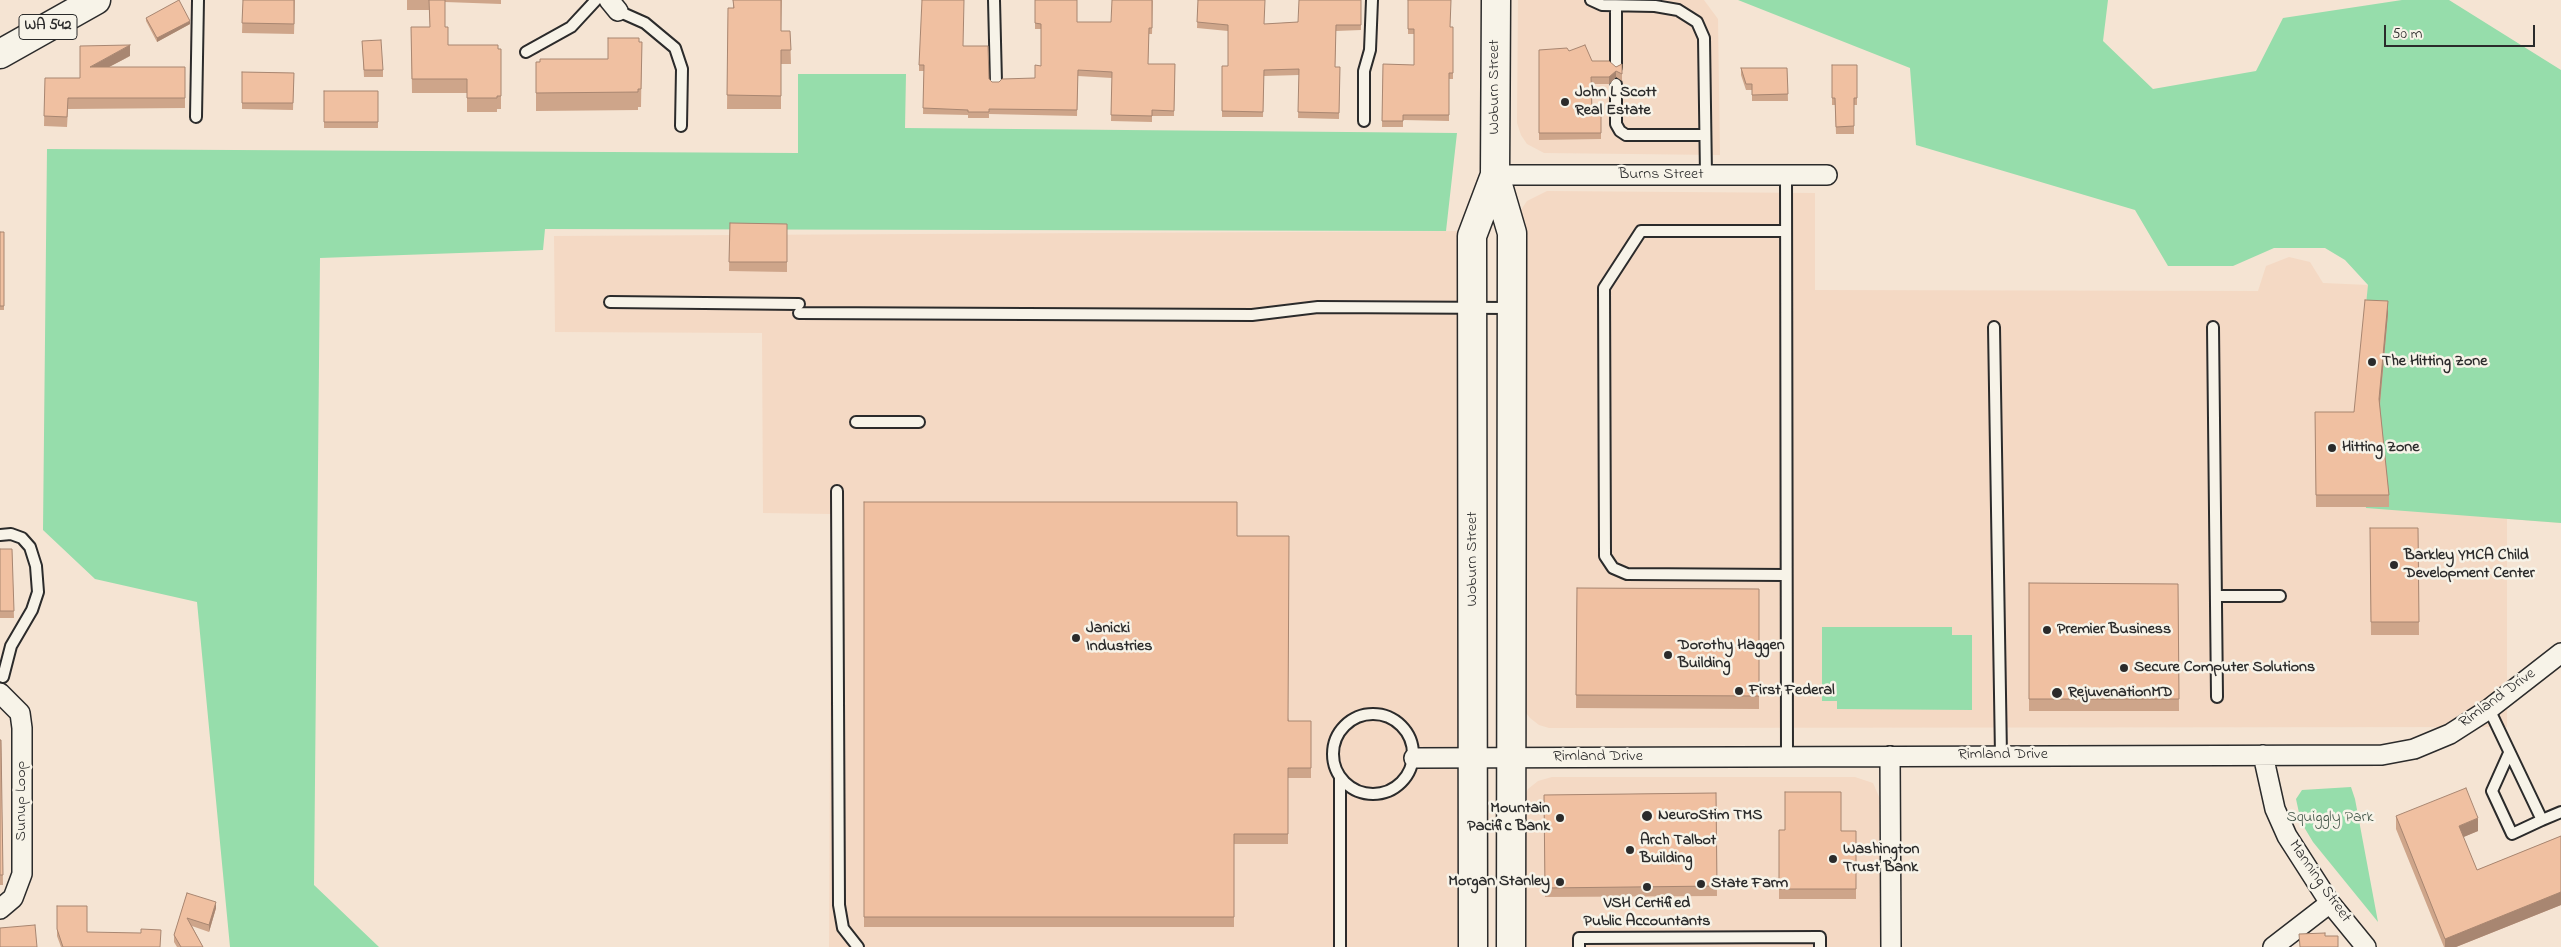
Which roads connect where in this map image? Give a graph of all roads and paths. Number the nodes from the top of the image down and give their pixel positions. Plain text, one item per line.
1 (96, 0) edge
2 (198, 0) edge
3 (596, 0) edge
4 (994, 0) edge
5 (1372, 0) edge
6 (1496, 0) edge
7 (1591, 0) edge
8 (613, 6) edge
9 (1616, 6) junction
10 (526, 52) dead end
11 (0, 54) edge
12 (1616, 68) edge
13 (996, 82) edge
14 (1616, 84) dead end
15 (196, 117) dead end
16 (1364, 121) dead end
17 (681, 126) dead end
18 (1705, 135) junction
19 (1495, 175) junction
20 (1706, 175) junction
21 (1786, 175) junction
22 (1827, 175) dead end
23 (1786, 231) junction
24 (610, 302) dead end
25 (1472, 308) junction
26 (1512, 308) junction
27 (1994, 327) dead end
28 (2213, 327) dead end
29 (856, 422) dead end
30 (919, 422) dead end
31 (837, 490) dead end
32 (0, 534) edge
33 (1786, 575) junction
34 (2216, 596) junction
35 (2280, 596) dead end
36 (2561, 653) edge
37 (1, 687) edge
38 (2217, 697) dead end
39 (2489, 709) junction
40 (2509, 753) junction
41 (2263, 754) junction
42 (2001, 755) junction
43 (1787, 756) junction
44 (1890, 756) junction
45 (1473, 757) junction
46 (1511, 757) junction
47 (1414, 758) junction
48 (1340, 778) junction
49 (2561, 812) edge
50 (2542, 820) junction
51 (2330, 903) junction
52 (0, 909) edge
53 (858, 947) edge
54 (1340, 947) edge
55 (1473, 947) edge
56 (1511, 947) edge
57 (1579, 947) edge
58 (1820, 947) edge
59 (1891, 947) edge
60 (2273, 947) edge
61 (2366, 947) edge

1 - 11 main road, WA 542
2 - 15 lane
3 - 10 lane
4 - 13 lane
5 - 16 lane
6 - 19 main road, Woburn Street
7 - 9 lane
8 - 17 lane
9 - 12 lane
9 - 18 lane
14 - 18 lane
18 - 20 lane
19 - 20 street, Burns Street
19 - 25 main road, Woburn Street
19 - 26 main road, Woburn Street
20 - 21 street, Burns Street
21 - 22 street, Burns Street
21 - 23 lane
23 - 33 lane
23 - 33 lane
24 - 25 lane
25 - 26 lane
25 - 45 main road, Woburn Street
26 - 46 main road, Woburn Street
27 - 42 lane
28 - 34 lane
29 - 30 lane
31 - 53 lane
32 - 37 lane
33 - 43 lane
34 - 35 lane
34 - 38 lane
36 - 39 street, Rimland Drive
37 - 52 street, Sunup Loop
39 - 40 lane
39 - 41 street, Rimland Drive
40 - 50 lane
40 - 50 lane
41 - 42 street, Rimland Drive
41 - 51 street, Manning Street
42 - 44 street, Rimland Drive
43 - 44 street, Rimland Drive
43 - 46 street, Rimland Drive
44 - 59 street
45 - 46 street, Rimland Drive
45 - 47 street, Rimland Drive
45 - 55 main road, Woburn Street
46 - 56 main road, Woburn Street
47 - 48 lane
47 - 48 lane
48 - 54 lane
49 - 50 lane
51 - 60 street
51 - 61 street, Manning Street
57 - 58 lane

